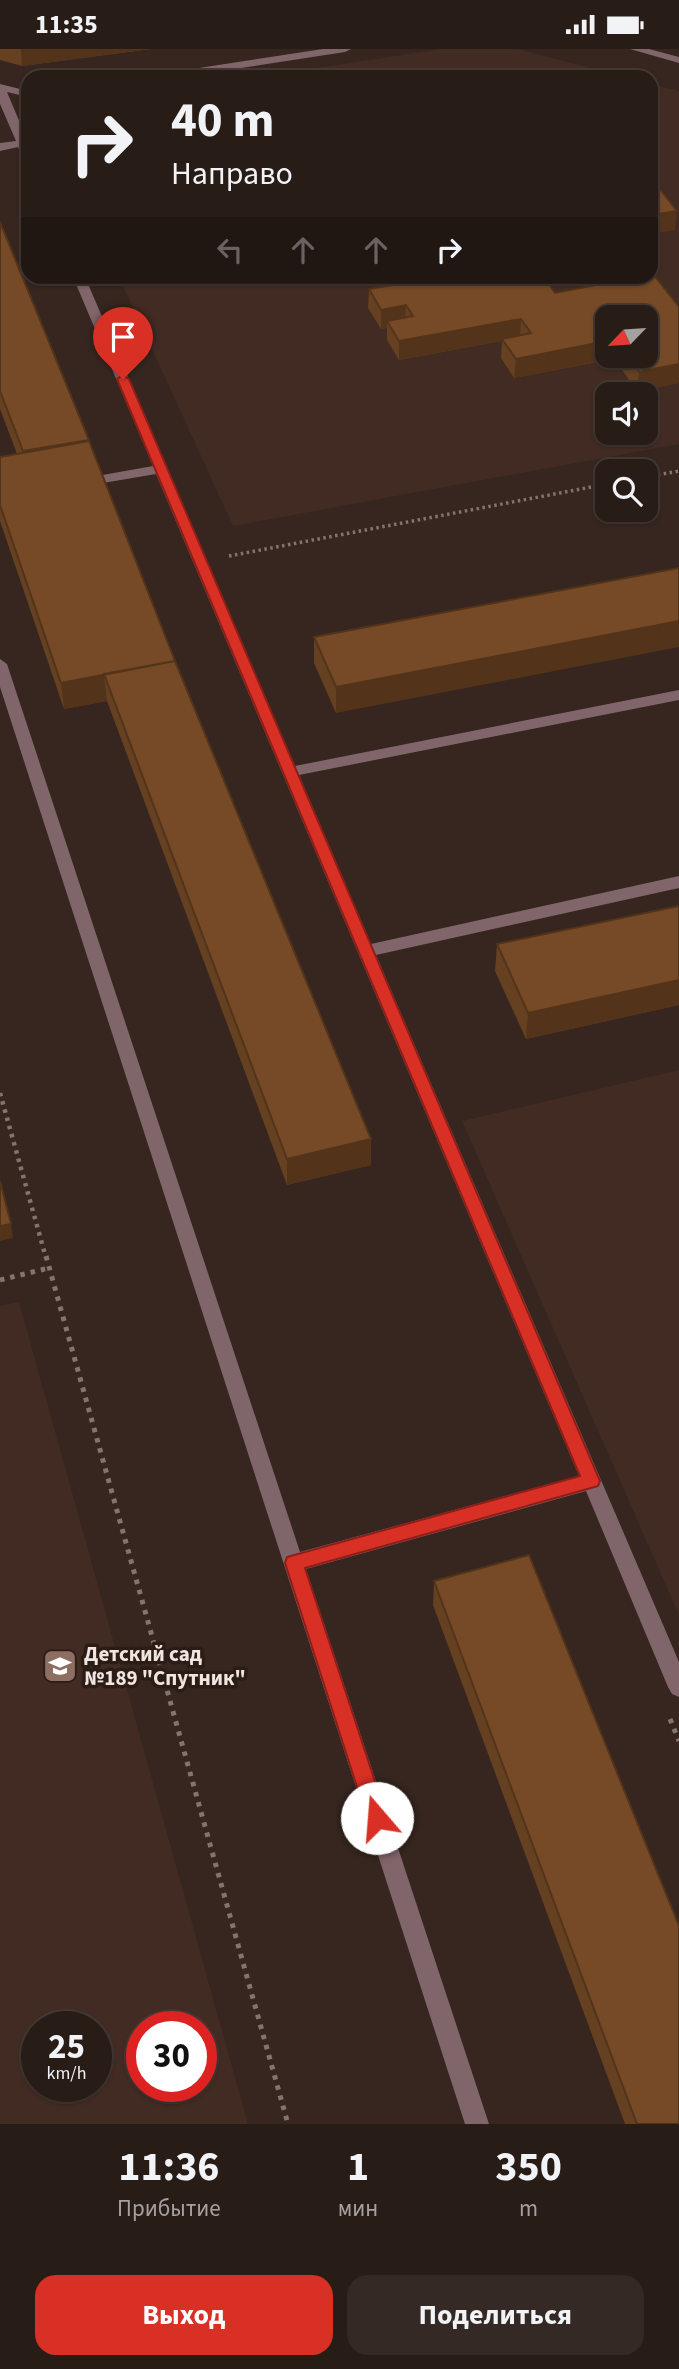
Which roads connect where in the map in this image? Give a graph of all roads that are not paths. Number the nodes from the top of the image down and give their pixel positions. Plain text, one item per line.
1 (345, 49) edge
2 (636, 49) edge
3 (679, 60) edge
4 (206, 70) edge
5 (0, 88) edge
6 (21, 92) edge
7 (21, 140) edge
8 (21, 143) edge
9 (0, 147) edge
10 (82, 284) edge
11 (161, 469) junction
12 (97, 480) edge
13 (0, 664) edge
14 (679, 695) edge
15 (290, 772) junction
16 (679, 882) edge
17 (366, 951) junction
18 (591, 1481) junction
19 (294, 1563) junction
20 (679, 1687) edge
21 (477, 2124) edge

1 - 4 street
2 - 3 street
5 - 6 street
5 - 7 street
8 - 9 street
10 - 11 street
11 - 12 street
11 - 15 street
13 - 19 street
14 - 15 street
15 - 17 street
16 - 17 street
17 - 18 street
18 - 19 street
18 - 20 street
19 - 21 street

